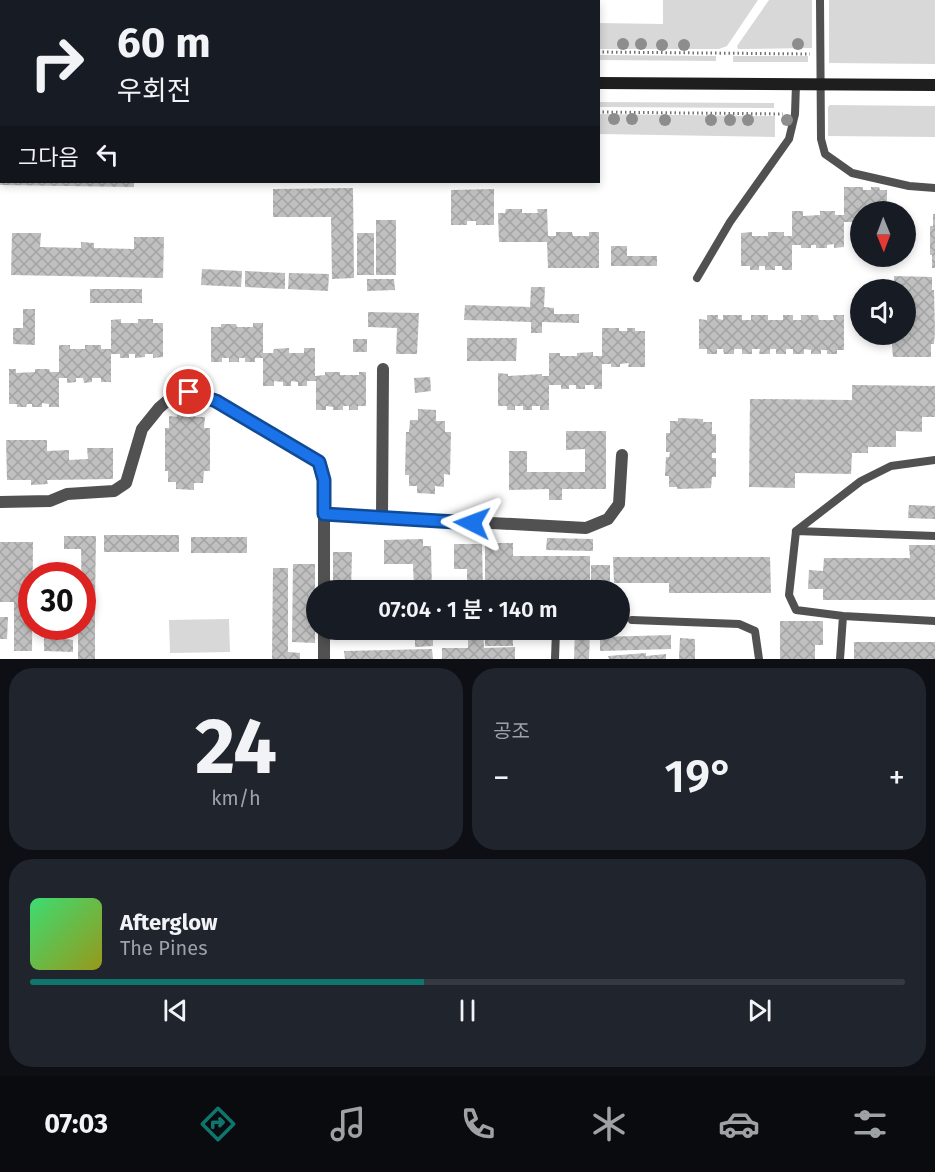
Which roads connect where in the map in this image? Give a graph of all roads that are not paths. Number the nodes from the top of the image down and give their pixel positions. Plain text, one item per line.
1 (820, 0) edge
2 (600, 82) edge
3 (796, 84) junction
4 (821, 84) junction
5 (935, 85) edge
6 (935, 188) edge
7 (698, 278) dead end
8 (383, 369) dead end
9 (622, 455) dead end
10 (935, 460) edge
11 (0, 502) edge
12 (324, 514) junction
13 (382, 518) junction
14 (796, 531) junction
15 (935, 536) edge
16 (324, 580) edge
17 (843, 616) junction
18 (632, 620) dead end
19 (935, 621) edge
20 (324, 640) edge
21 (556, 640) edge
22 (324, 659) edge
23 (555, 659) edge
24 (759, 659) edge
25 (840, 659) edge

1 - 4 lane
2 - 3 main road
3 - 4 main road
3 - 7 lane
4 - 5 main road
4 - 6 lane
8 - 13 street
9 - 13 street
10 - 14 lane
11 - 12 street
12 - 13 street
12 - 16 street
14 - 15 lane
14 - 17 lane
17 - 19 lane
17 - 25 lane
18 - 24 lane
20 - 22 street
21 - 23 lane

